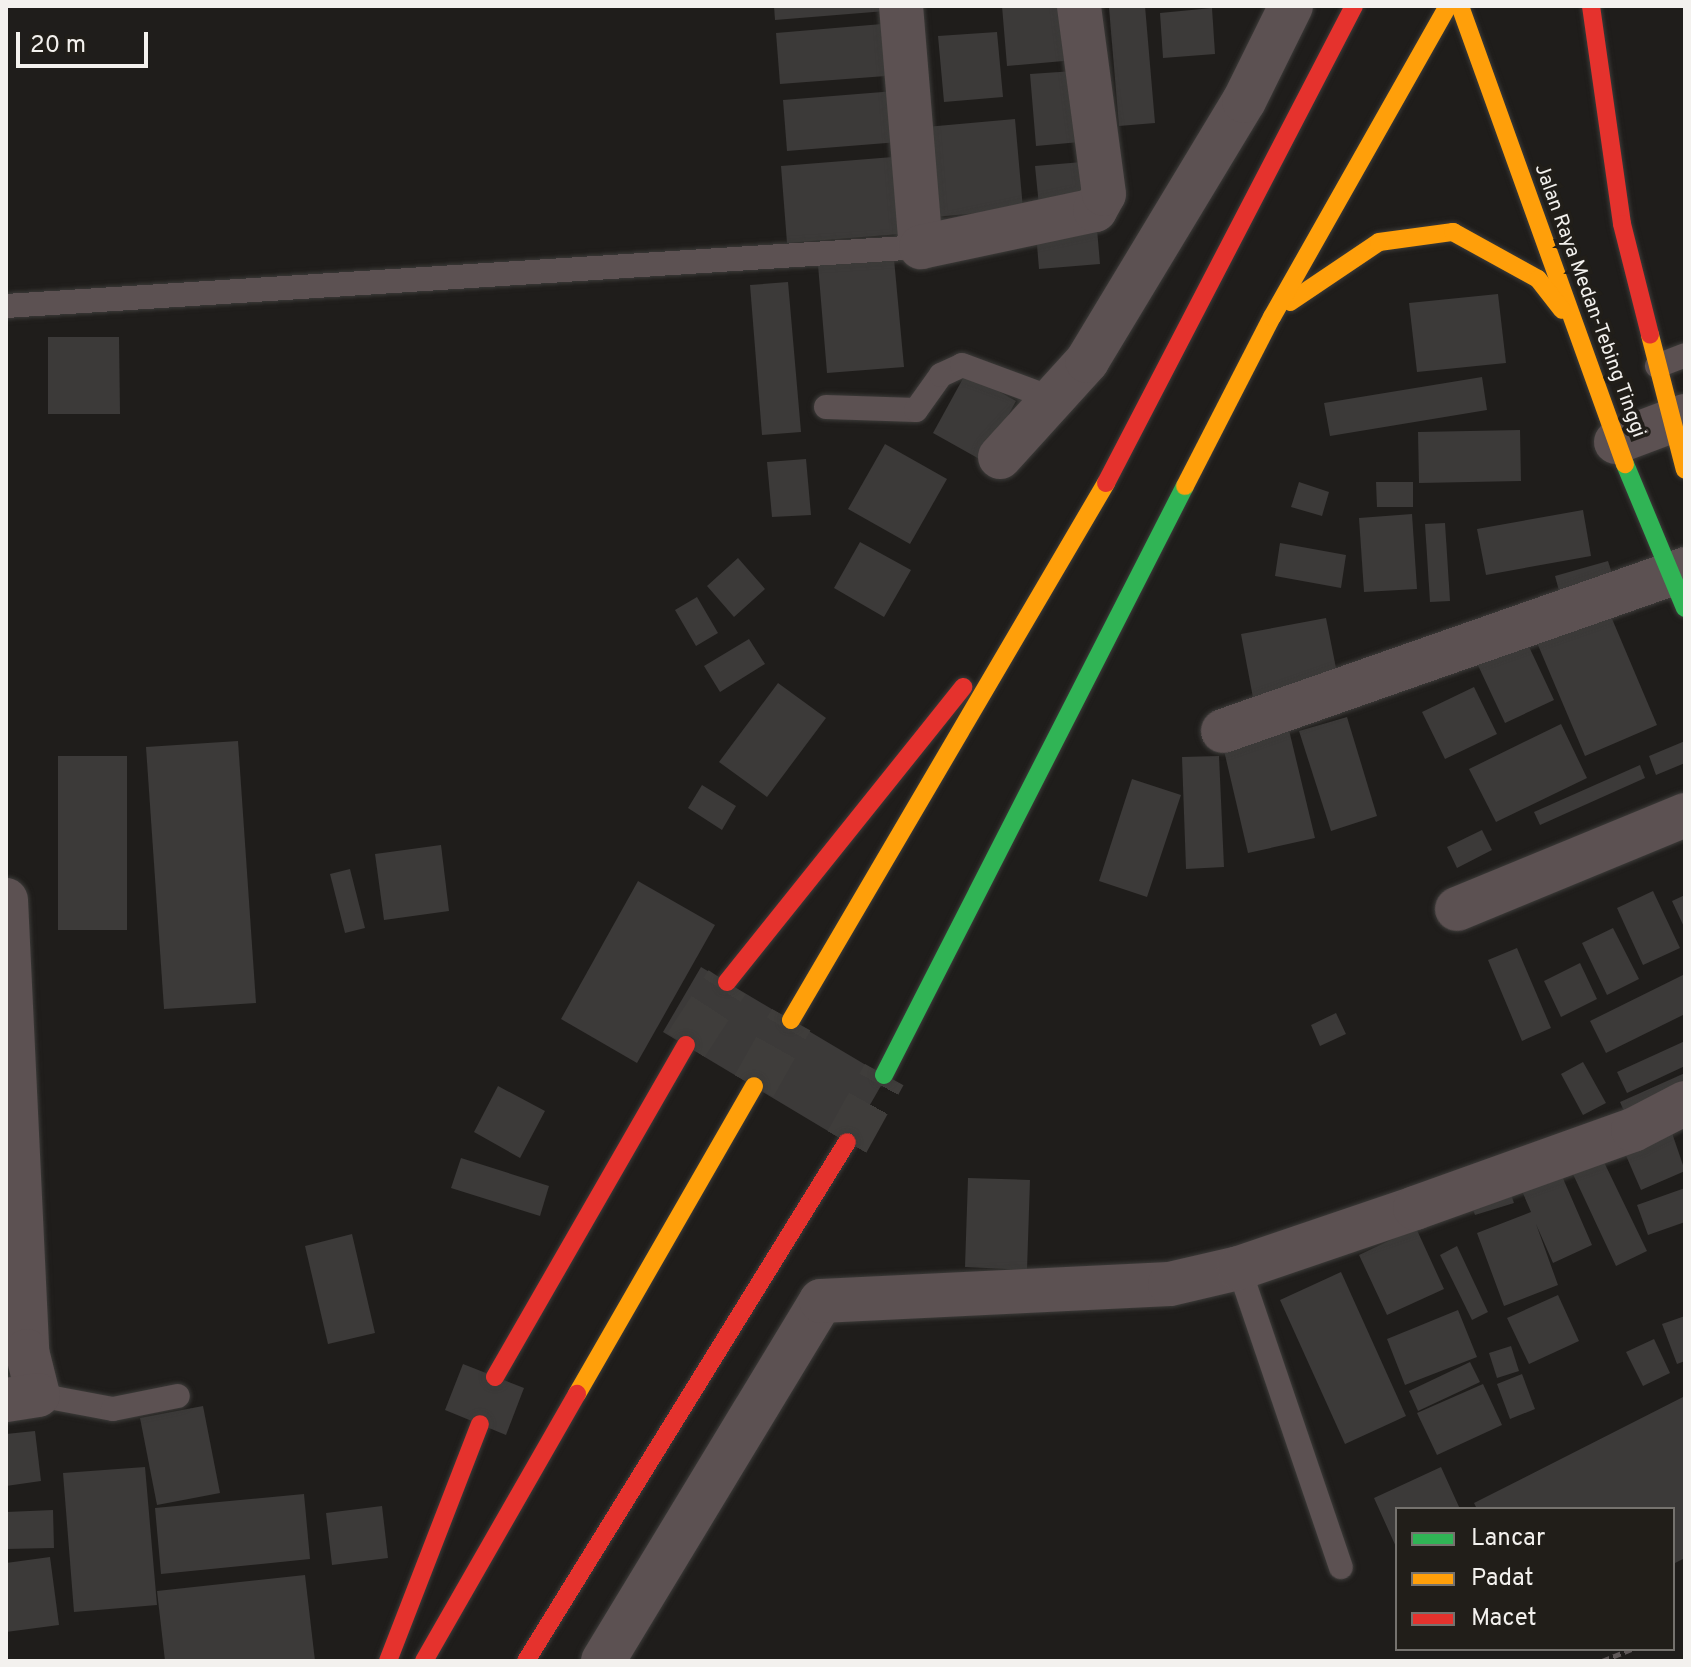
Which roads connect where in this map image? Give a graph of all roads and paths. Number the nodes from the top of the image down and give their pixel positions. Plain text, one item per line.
1 (901, 6) edge
2 (1079, 6) edge
3 (1291, 6) edge
4 (1354, 6) edge
5 (1448, 6) edge
6 (1460, 6) edge
7 (1591, 6) edge
8 (921, 247) junction
9 (6, 306) edge
10 (1272, 317) junction
11 (1575, 328) junction
12 (1685, 355) edge
13 (1657, 366) junction
14 (1054, 399) junction
15 (826, 407) dead end
16 (1677, 419) edge
17 (1616, 442) junction
18 (1000, 457) dead end
19 (1685, 470) edge
20 (1065, 561) junction
21 (1680, 584) edge
22 (1223, 731) dead end
23 (1685, 815) edge
24 (6, 900) edge
25 (1457, 909) dead end
26 (727, 982) tunnel mouth
27 (791, 1020) tunnel mouth
28 (686, 1045) tunnel mouth
29 (884, 1075) tunnel mouth
30 (754, 1086) tunnel mouth
31 (1685, 1103) edge
32 (847, 1142) tunnel mouth
33 (1239, 1268) junction
34 (495, 1377) dead end
35 (178, 1396) dead end
36 (22, 1397) edge
37 (480, 1424) dead end
38 (1341, 1567) dead end
39 (1627, 1651) edge
40 (388, 1661) edge
41 (424, 1661) edge
42 (526, 1661) edge
43 (603, 1661) edge
44 (1602, 1661) edge

1 - 8 street
2 - 8 street
3 - 14 street
4 - 20 highway
5 - 10 highway
6 - 11 highway, Jalan Raya Medan-Tebing Tinggi
7 - 13 highway, Jalan Raya Medan-Tebing Tinggi
8 - 9 lane
10 - 11 highway
10 - 29 highway
11 - 17 highway, Jalan Raya Medan-Tebing Tinggi
12 - 13 lane
13 - 16 highway, Jalan Raya Medan-Tebing Tinggi
14 - 15 lane
14 - 18 street
16 - 17 street
16 - 19 highway, Jalan Raya Medan-Tebing Tinggi
17 - 21 highway, Jalan Raya Medan-Tebing Tinggi
20 - 26 highway
20 - 27 highway
21 - 22 street
23 - 25 street
24 - 36 street
28 - 34 highway
30 - 41 highway
31 - 33 street
32 - 42 highway
33 - 38 lane
33 - 43 street
35 - 36 lane
37 - 40 highway
39 - 44 path

